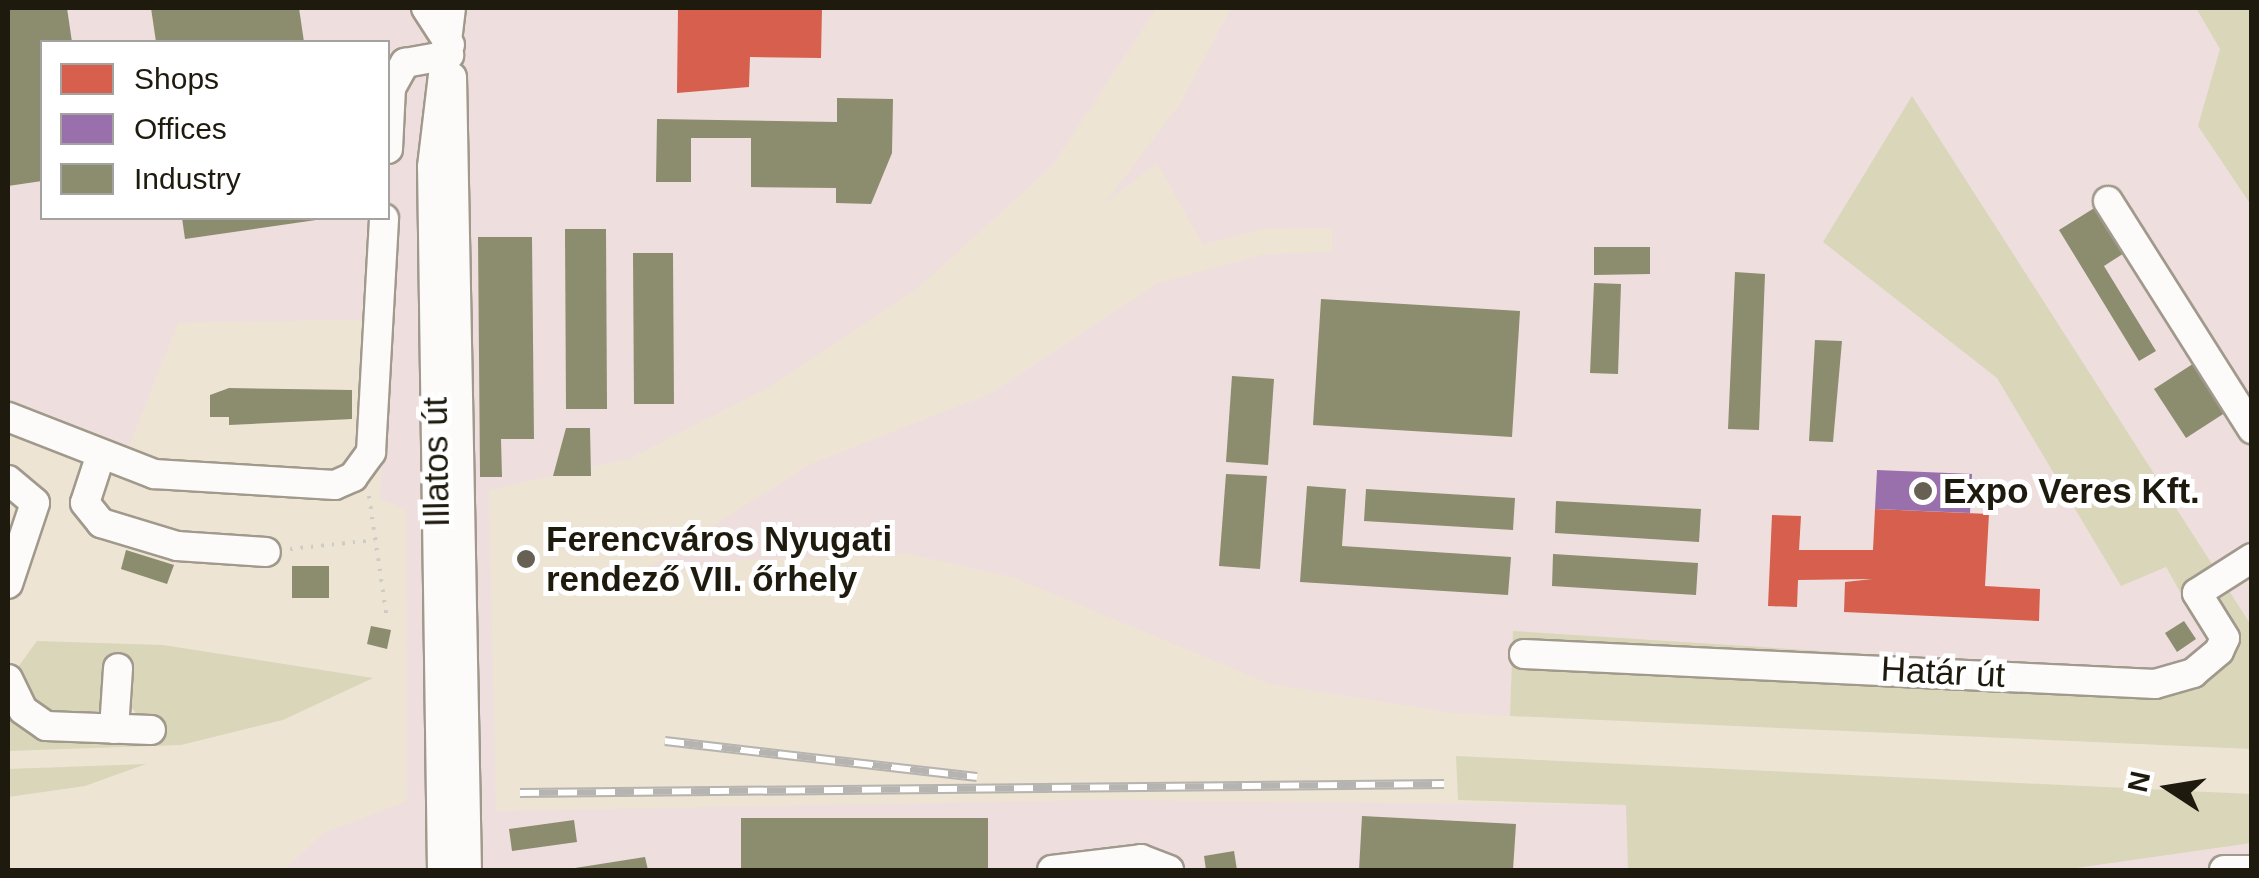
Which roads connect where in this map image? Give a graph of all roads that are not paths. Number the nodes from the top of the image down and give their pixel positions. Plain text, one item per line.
1 (426, 8) edge
2 (450, 8) edge
3 (450, 50) junction
4 (390, 108) edge
5 (2108, 202) dead end
6 (384, 220) edge
7 (8, 416) edge
8 (2252, 429) edge
9 (100, 457) junction
10 (8, 480) edge
11 (266, 552) road end
12 (2252, 558) edge
13 (8, 584) edge
14 (1524, 654) dead end
15 (118, 668) dead end
16 (8, 679) edge
17 (114, 729) junction
18 (151, 730) dead end
19 (442, 870) edge
20 (467, 870) edge
21 (1052, 870) edge
22 (1168, 870) edge
23 (2224, 870) edge
24 (2252, 870) edge

1 - 3 street
2 - 3 street, Illatos út
3 - 4 street
3 - 19 street, Illatos út
3 - 20 street, Illatos út
5 - 8 street
6 - 9 street
7 - 9 street
9 - 11 street
10 - 13 street
12 - 14 street, Határ út
15 - 17 street
16 - 17 street
17 - 18 street
21 - 22 street
23 - 24 street

